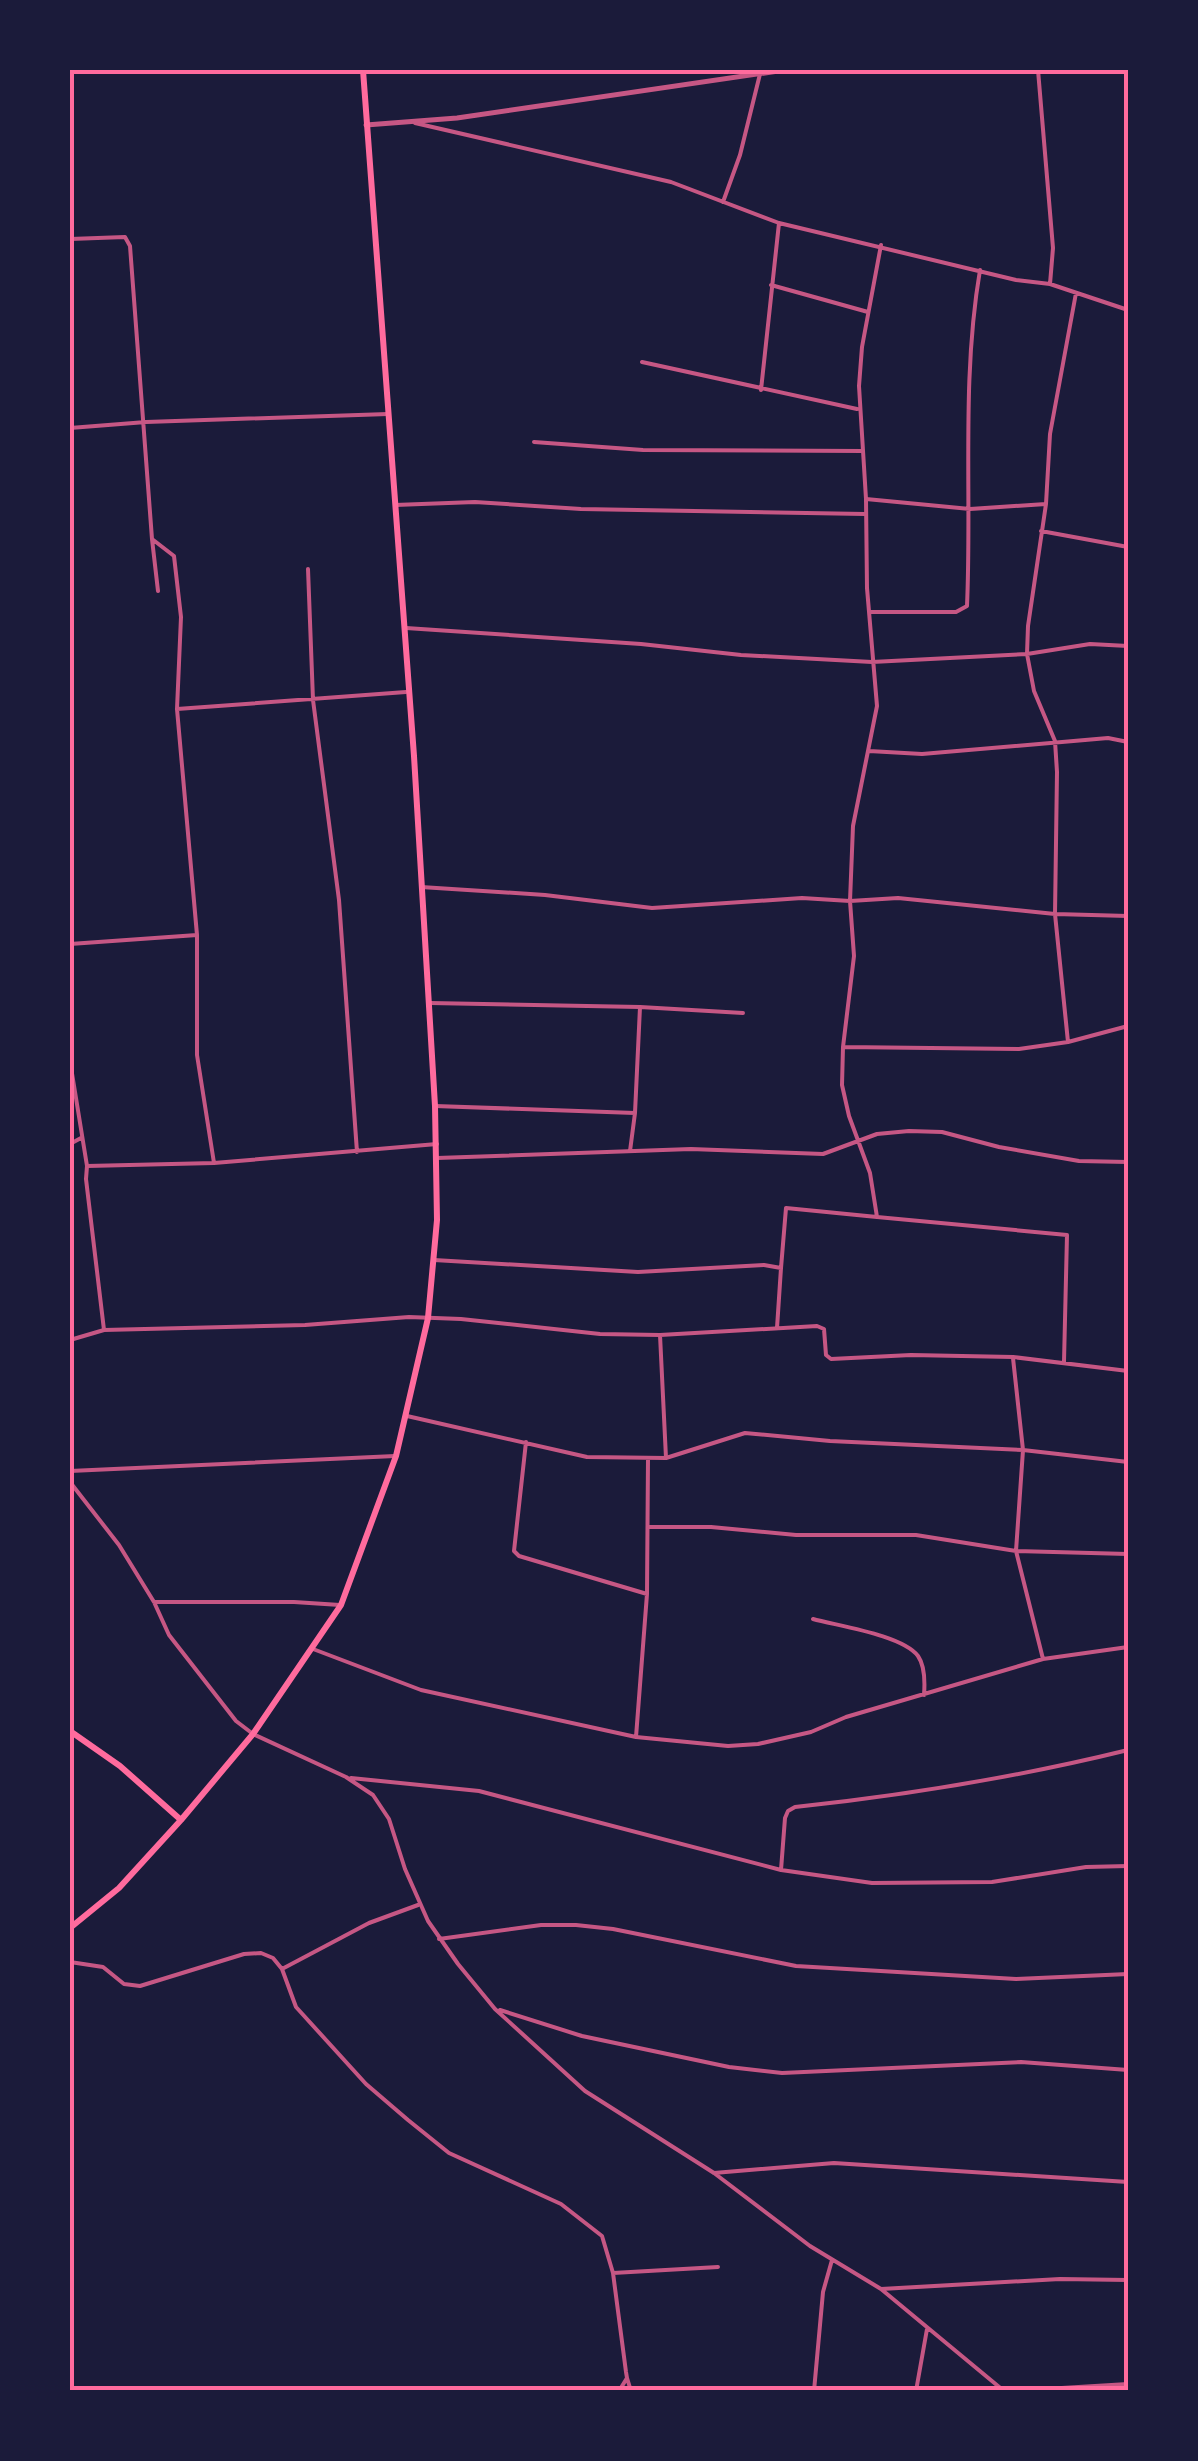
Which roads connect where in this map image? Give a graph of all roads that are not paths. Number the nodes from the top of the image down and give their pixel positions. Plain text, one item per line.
1 (362, 70) edge
2 (785, 70) edge
3 (1038, 70) edge
4 (760, 74) junction
5 (415, 124) junction
6 (366, 125) junction
7 (724, 202) junction
8 (779, 222) junction
9 (70, 239) edge
10 (880, 245) junction
11 (980, 270) junction
12 (1050, 284) junction
13 (771, 285) junction
14 (1076, 294) junction
15 (1128, 310) edge
16 (868, 312) junction
17 (642, 362) dead end
18 (761, 390) junction
19 (859, 410) junction
20 (388, 414) junction
21 (146, 422) junction
22 (70, 428) edge
23 (534, 442) dead end
24 (864, 451) junction
25 (866, 499) junction
26 (1046, 504) junction
27 (395, 505) junction
28 (970, 509) junction
29 (866, 514) junction
30 (1042, 531) junction
31 (152, 539) junction
32 (1128, 547) edge
33 (308, 569) dead end
34 (158, 591) dead end
35 (869, 612) junction
36 (404, 628) junction
37 (1128, 646) edge
38 (1028, 654) junction
39 (872, 662) junction
40 (409, 692) junction
41 (313, 700) junction
42 (177, 710) junction
43 (1054, 741) junction
44 (1128, 742) edge
45 (868, 751) junction
46 (422, 887) junction
47 (850, 901) junction
48 (1054, 914) junction
49 (1128, 916) edge
50 (197, 935) junction
51 (70, 944) edge
52 (429, 1003) junction
53 (640, 1007) junction
54 (744, 1014) dead end
55 (1128, 1026) edge
56 (1068, 1042) junction
57 (843, 1048) junction
58 (70, 1061) edge
59 (435, 1106) junction
60 (634, 1113) junction
61 (81, 1138) junction
62 (860, 1140) junction
63 (70, 1144) edge
64 (436, 1144) junction
65 (630, 1151) junction
66 (357, 1152) junction
67 (436, 1158) junction
68 (1128, 1162) edge
69 (214, 1163) junction
70 (88, 1166) junction
71 (877, 1217) junction
72 (434, 1260) junction
73 (781, 1268) junction
74 (428, 1318) junction
75 (777, 1328) junction
76 (104, 1330) junction
77 (660, 1335) junction
78 (70, 1340) edge
79 (1013, 1357) junction
80 (1064, 1362) junction
81 (1128, 1371) edge
82 (407, 1416) junction
83 (526, 1441) junction
84 (1023, 1450) junction
85 (396, 1456) junction
86 (666, 1458) junction
87 (648, 1459) junction
88 (1128, 1462) edge
89 (70, 1471) edge
90 (70, 1482) edge
91 (648, 1527) junction
92 (1016, 1552) junction
93 (1128, 1554) edge
94 (647, 1594) junction
95 (154, 1602) junction
96 (341, 1605) junction
97 (813, 1619) dead end
98 (1128, 1646) edge
99 (312, 1649) junction
100 (1043, 1659) junction
101 (924, 1695) junction
102 (70, 1731) edge
103 (253, 1734) junction
104 (636, 1737) junction
105 (1128, 1750) edge
106 (346, 1777) junction
107 (181, 1820) junction
108 (1128, 1866) edge
109 (781, 1870) junction
110 (420, 1904) junction
111 (70, 1928) edge
112 (438, 1938) junction
113 (70, 1962) edge
114 (282, 1969) junction
115 (1128, 1974) edge
116 (495, 2009) junction
117 (1128, 2070) edge
118 (714, 2173) junction
119 (1128, 2182) edge
120 (832, 2260) junction
121 (718, 2267) dead end
122 (612, 2273) junction
123 (1128, 2280) edge
124 (881, 2289) junction
125 (928, 2329) junction
126 (627, 2378) junction
127 (1128, 2384) edge
128 (619, 2391) edge
129 (631, 2391) edge
130 (814, 2391) edge
131 (916, 2391) edge
132 (1004, 2391) edge
133 (1014, 2391) edge

1 - 6 main road
2 - 4 street
3 - 12 street
4 - 5 street
4 - 7 street
5 - 6 street
5 - 7 street
6 - 20 main road
7 - 8 street
8 - 10 street
8 - 13 street
9 - 21 street
10 - 11 street
10 - 16 street
11 - 12 street
11 - 28 street
12 - 14 street
13 - 16 street
13 - 18 street
14 - 15 street
14 - 26 street
16 - 19 street
17 - 18 street
18 - 19 street
19 - 24 street
20 - 21 street
20 - 27 main road
21 - 22 street
21 - 31 street
23 - 24 street
24 - 25 street
25 - 28 street
25 - 29 street
26 - 28 street
26 - 30 street
27 - 29 street
27 - 36 main road
28 - 35 street
29 - 35 street
30 - 32 street
30 - 38 street
31 - 34 street
31 - 42 street
33 - 41 street
35 - 39 street
36 - 39 street
36 - 40 main road
37 - 38 street
38 - 39 street
38 - 43 street
39 - 45 street
40 - 41 street
40 - 46 main road
41 - 42 street
41 - 66 street
42 - 50 street
43 - 44 street
43 - 45 street
43 - 48 street
45 - 47 street
46 - 47 street
46 - 52 main road
47 - 48 street
47 - 57 street
48 - 49 street
48 - 56 street
50 - 51 street
50 - 69 street
52 - 53 street
52 - 59 main road
53 - 54 street
53 - 60 street
55 - 56 street
56 - 57 street
57 - 62 street
58 - 61 street
59 - 60 street
59 - 64 main road
60 - 65 street
61 - 63 street
61 - 70 street
62 - 65 street
62 - 68 street
62 - 71 street
64 - 66 street
64 - 67 main road
65 - 67 street
66 - 69 street
67 - 72 main road
69 - 70 street
70 - 76 street
71 - 73 street
71 - 80 street
72 - 73 street
72 - 74 main road
73 - 75 street
74 - 76 street
74 - 77 street
74 - 82 main road
75 - 77 street
75 - 79 street
76 - 78 street
77 - 86 street
79 - 80 street
79 - 84 street
80 - 81 street
82 - 83 street
82 - 85 main road
83 - 87 street
83 - 94 street
84 - 86 street
84 - 88 street
84 - 92 street
85 - 89 street
85 - 96 main road
86 - 87 street
87 - 91 street
90 - 95 street
91 - 92 street
91 - 94 street
92 - 93 street
92 - 100 street
94 - 104 street
95 - 96 street
95 - 103 street
96 - 99 main road
97 - 101 street
98 - 100 street
99 - 103 main road
99 - 104 street
100 - 101 street
101 - 104 street
102 - 107 main road
103 - 106 street
103 - 107 main road
105 - 109 street
106 - 109 street
106 - 110 street
107 - 111 main road
108 - 109 street
110 - 112 street
110 - 114 street
112 - 115 street
112 - 116 street
113 - 114 street
114 - 122 street
116 - 117 street
116 - 118 street
118 - 119 street
118 - 120 street
120 - 124 street
120 - 130 street
121 - 122 street
122 - 126 street
123 - 124 street
124 - 125 street
125 - 131 street
125 - 132 street
126 - 128 street
126 - 129 street
127 - 133 street

